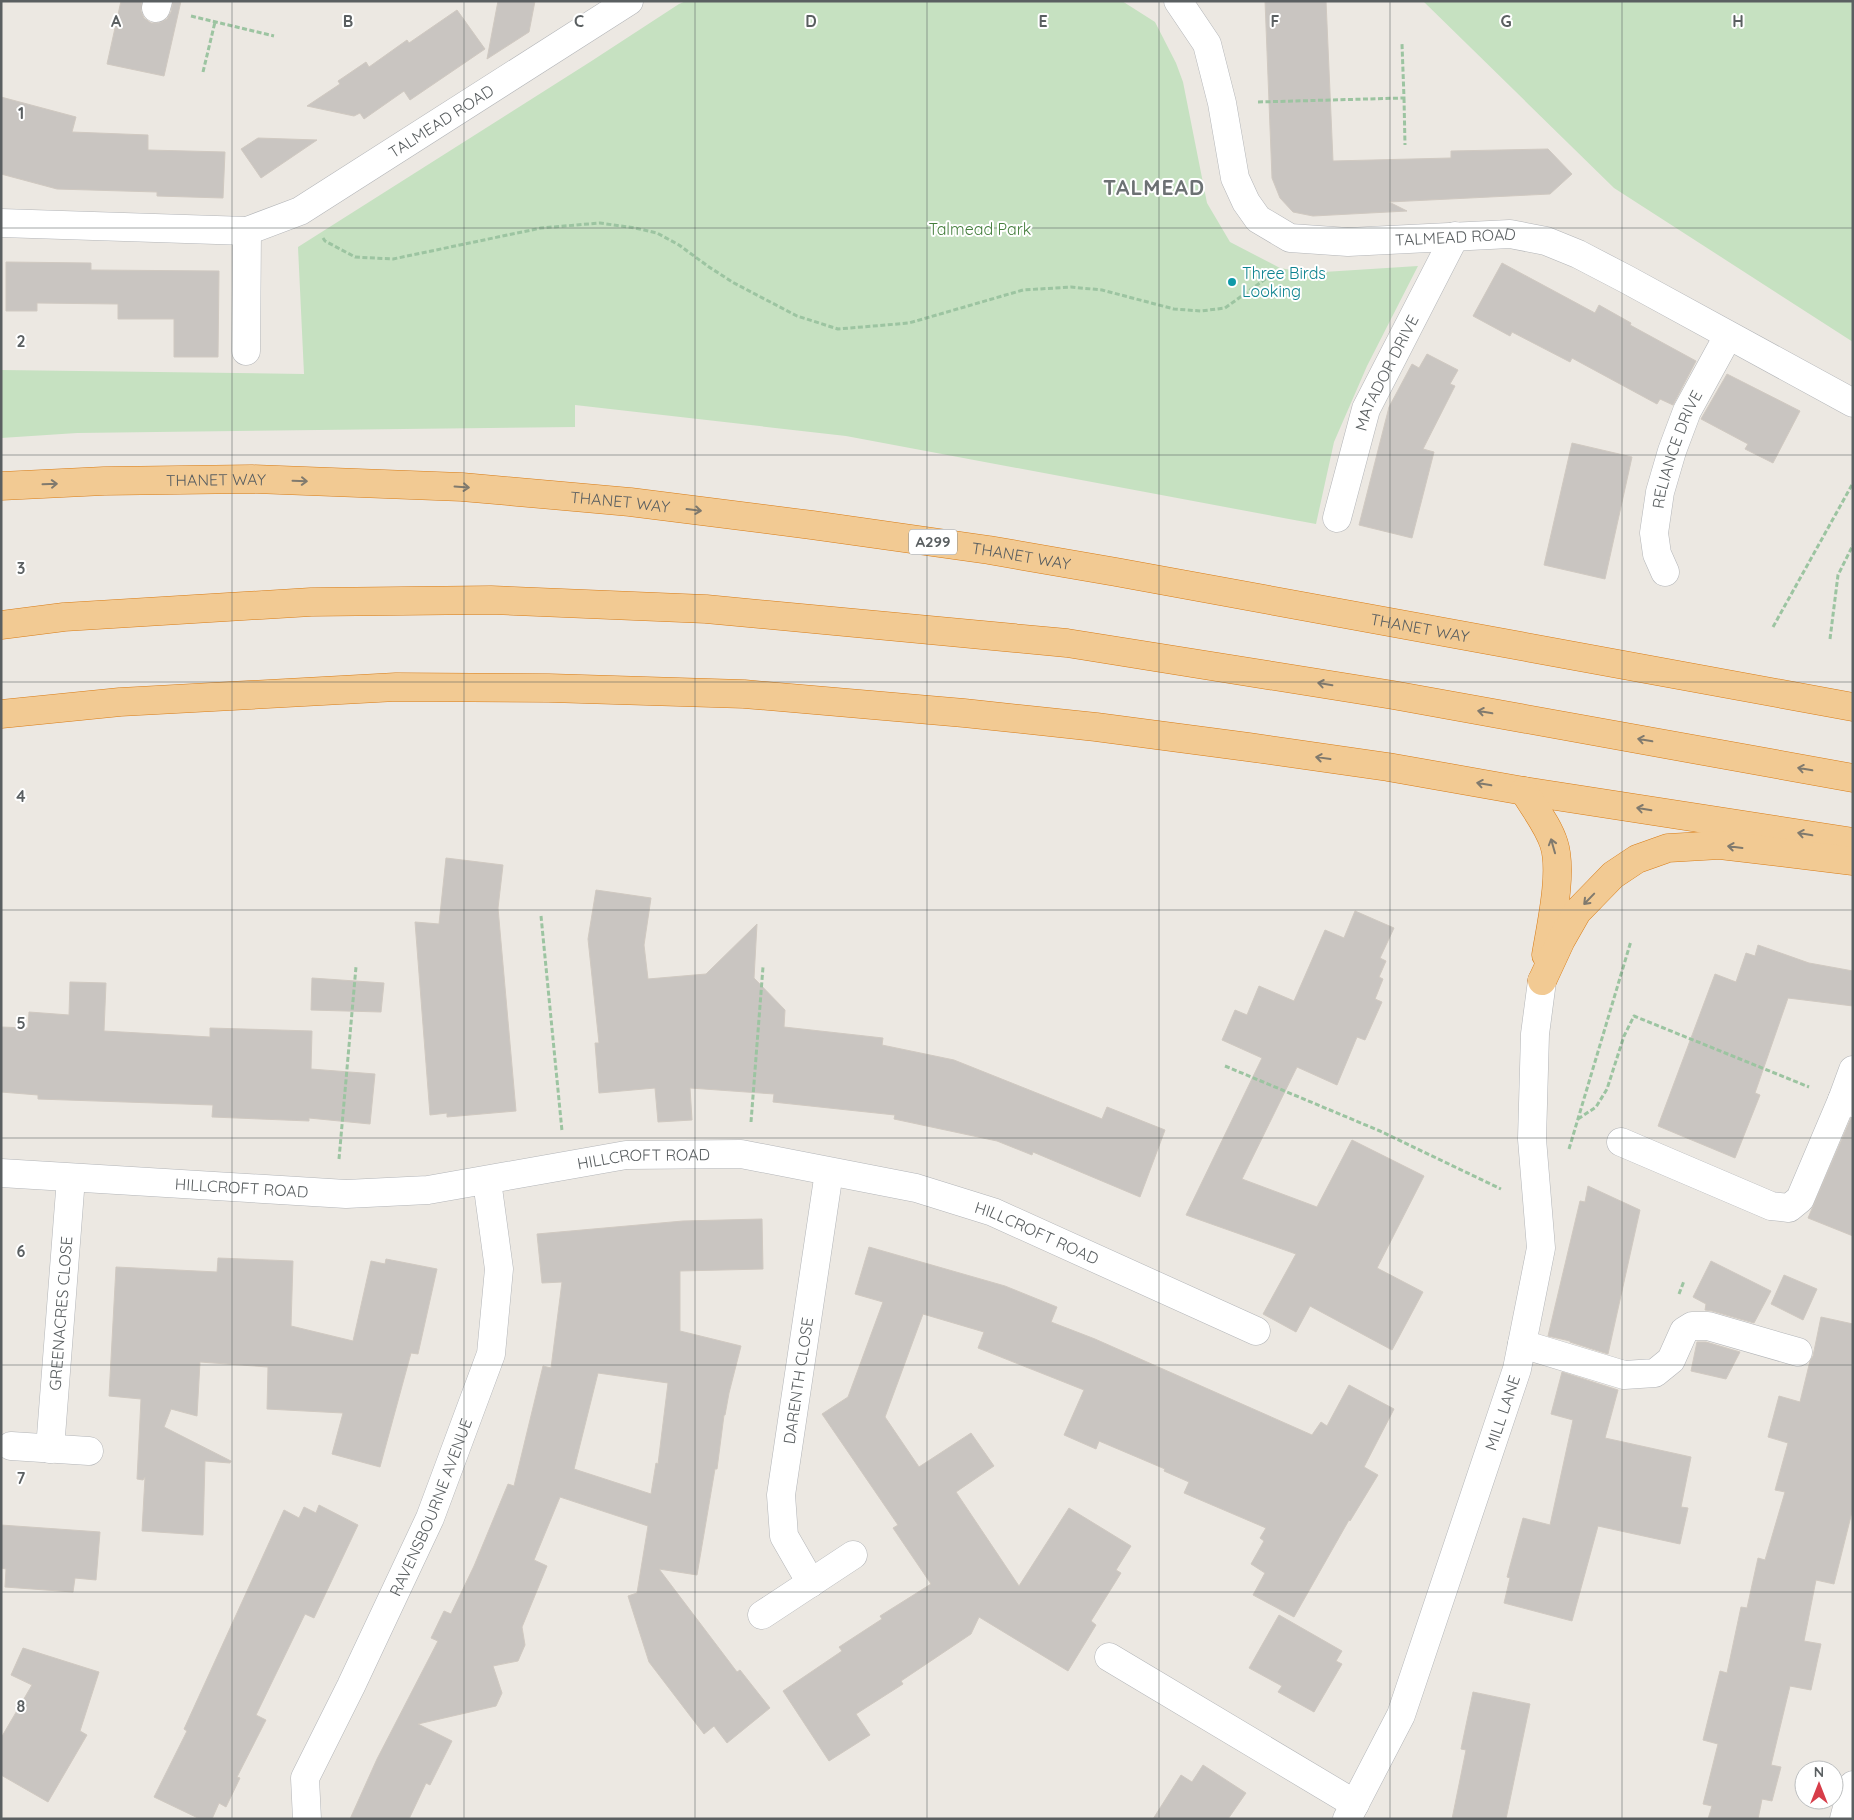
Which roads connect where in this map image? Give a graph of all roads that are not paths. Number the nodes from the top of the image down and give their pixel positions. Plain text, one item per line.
1 (629, 1) edge
2 (1178, 1) edge
3 (1, 222) edge
4 (247, 231) junction
5 (1455, 236) junction
6 (1728, 336) junction
7 (246, 351) dead end
8 (1853, 403) edge
9 (1, 486) edge
10 (1337, 518) dead end
11 (1665, 572) dead end
12 (1, 625) edge
13 (1853, 707) edge
14 (1, 714) edge
15 (1853, 778) edge
16 (1524, 791) junction
17 (1853, 842) edge
18 (1853, 861) edge
19 (1542, 981) junction
20 (1853, 1070) edge
21 (1848, 1102) edge
22 (1621, 1142) dead end
23 (829, 1172) junction
24 (1, 1173) edge
25 (70, 1178) junction
26 (488, 1181) junction
27 (1256, 1331) dead end
28 (1522, 1344) junction
29 (1798, 1352) dead end
30 (11, 1446) dead end
31 (50, 1449) junction
32 (89, 1451) dead end
33 (853, 1555) dead end
34 (810, 1583) junction
35 (762, 1615) dead end
36 (1109, 1657) dead end
37 (1853, 1785) edge
38 (1351, 1811) edge
39 (308, 1819) edge
40 (1844, 1819) edge

1 - 4 street, TALMEAD ROAD
2 - 5 street, TALMEAD ROAD
3 - 4 street, TALMEAD ROAD
4 - 7 street
5 - 6 street, TALMEAD ROAD
5 - 10 street, MATADOR DRIVE
6 - 8 street, TALMEAD ROAD
6 - 11 street, RELIANCE DRIVE
9 -> 13 highway, THANET WAY / A299
15 -> 12 highway
16 -> 14 highway
17 -> 16 highway
19 -> 16 highway
18 -> 19 highway
19 - 28 street, MILL LANE
20 - 21 street
21 - 22 street
23 - 26 street, HILLCROFT ROAD
23 - 27 street, HILLCROFT ROAD
23 - 34 street, DARENTH CLOSE
24 - 25 street, HILLCROFT ROAD
25 - 26 street, HILLCROFT ROAD
25 - 31 street, GREENACRES CLOSE
26 - 39 street, RAVENSBOURNE AVENUE
28 - 29 street
28 - 38 street, MILL LANE
30 - 31 street
31 - 32 street
33 - 34 street
34 - 35 street
36 - 38 street
37 - 40 street

